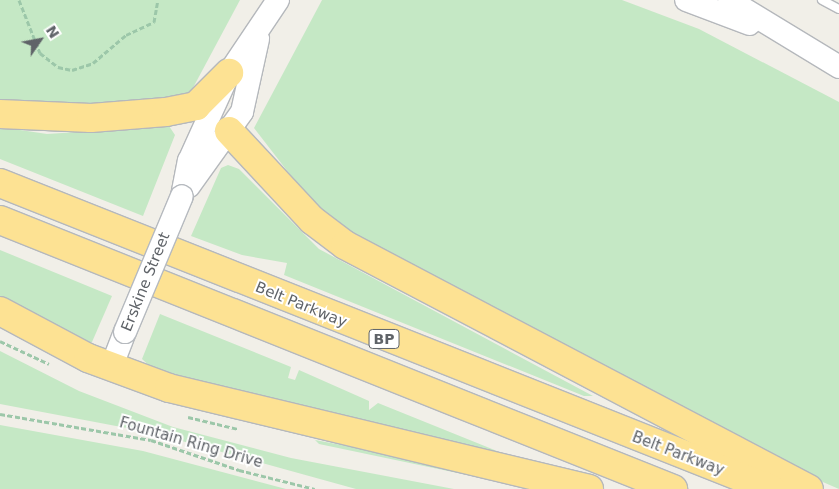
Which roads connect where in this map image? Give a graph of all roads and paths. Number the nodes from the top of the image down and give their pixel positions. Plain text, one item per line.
1 (19, 0) edge
2 (158, 0) edge
3 (278, 0) edge
4 (686, 0) edge
5 (729, 0) edge
6 (822, 0) edge
7 (839, 9) edge
8 (260, 34) junction
9 (789, 38) junction
10 (839, 67) edge
11 (229, 73) junction
12 (0, 114) edge
13 (229, 131) junction
14 (0, 183) edge
15 (182, 196) junction
16 (0, 220) edge
17 (0, 311) edge
18 (111, 368) junction
19 (0, 414) edge
20 (316, 489) edge
21 (589, 489) edge
22 (673, 489) edge
23 (771, 489) edge
24 (809, 489) edge

1 - 2 path
3 - 8 main road, Erskine Street
4 - 9 main road
5 - 9 main road
6 - 7 lane
8 - 11 main road, Erskine Street
8 - 13 main road, Erskine Street
9 - 10 main road
11 - 12 highway
11 - 15 main road, Erskine Street
13 - 15 main road, Erskine Street
13 - 24 highway
14 - 23 highway, Belt Parkway / BP
15 - 18 main road, Erskine Street, bridge
16 - 22 highway, BP
17 - 18 highway
18 - 21 highway
19 - 20 path, Fountain Ring Drive

